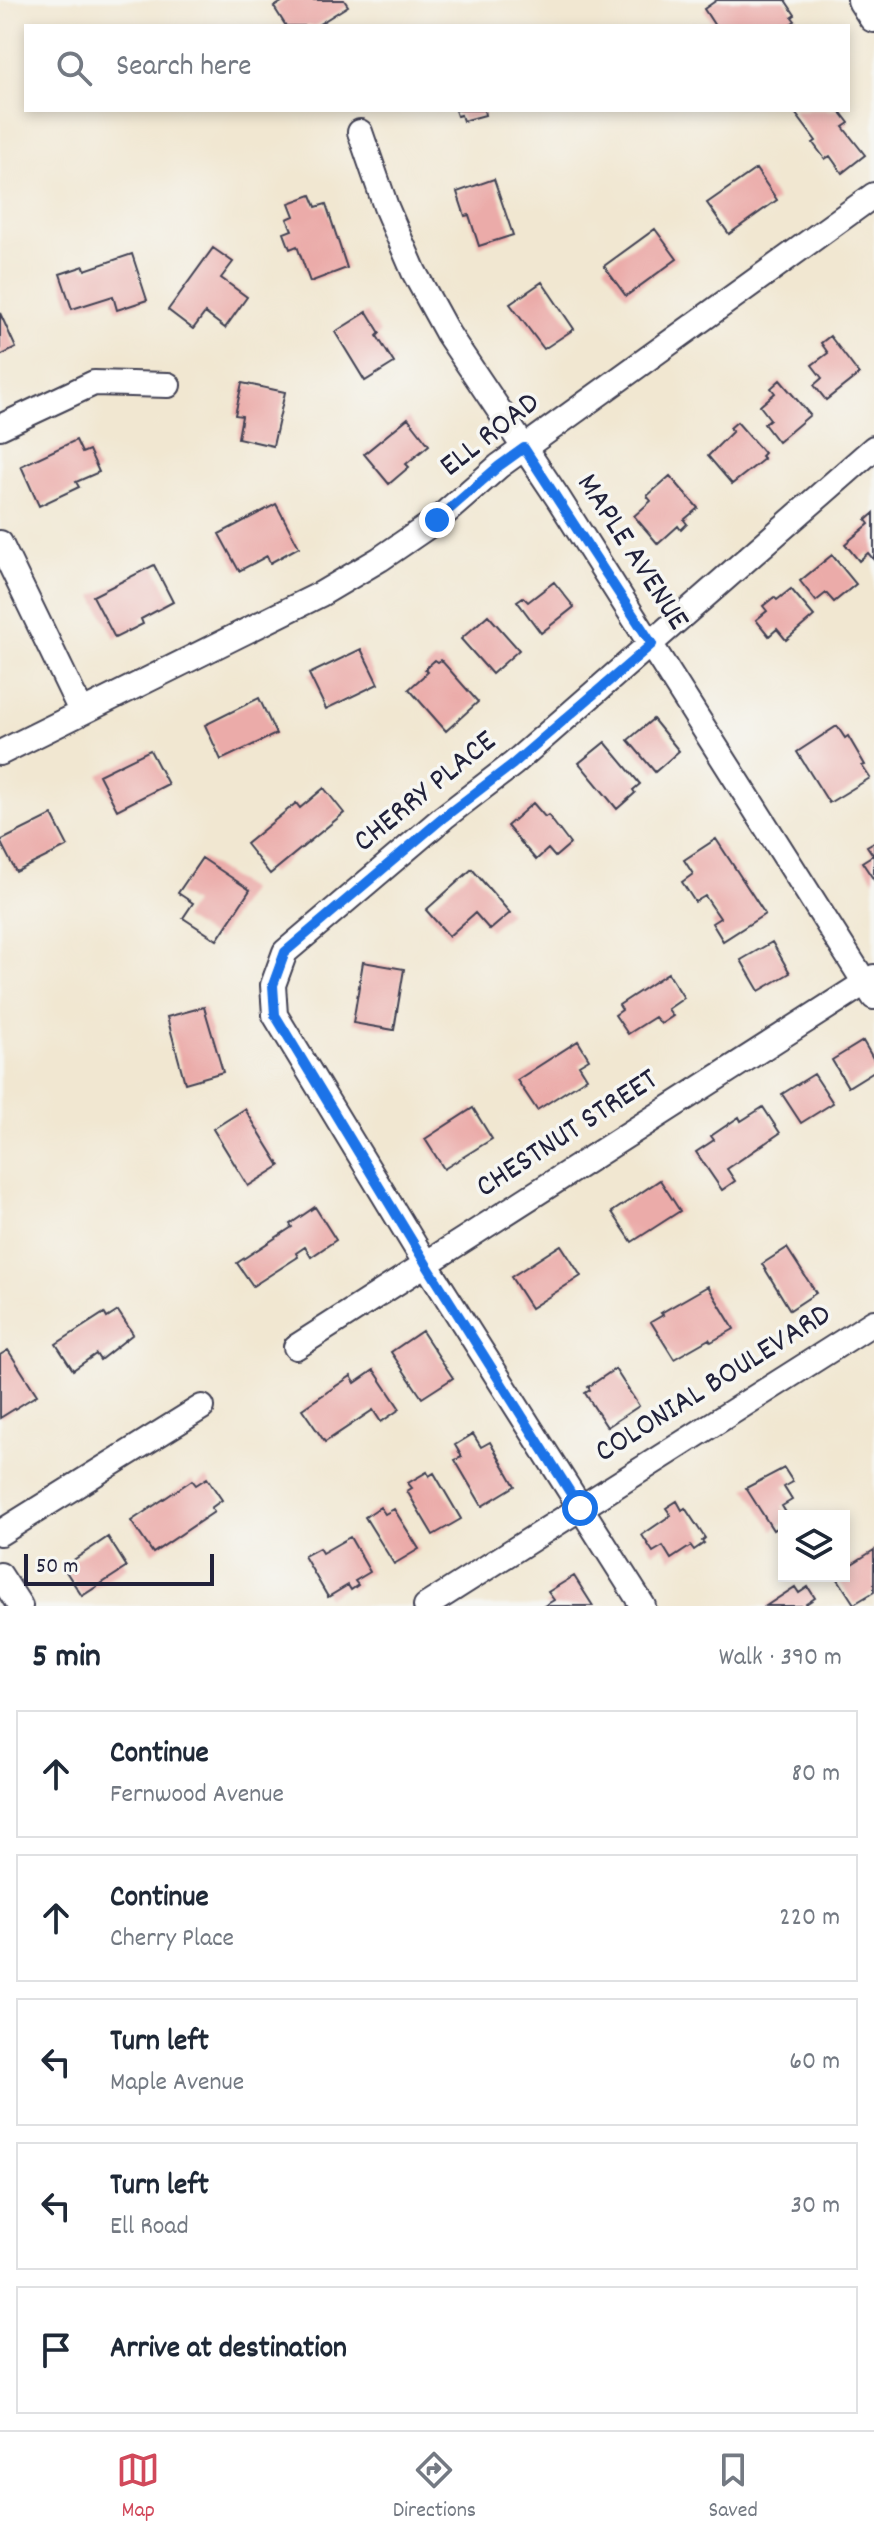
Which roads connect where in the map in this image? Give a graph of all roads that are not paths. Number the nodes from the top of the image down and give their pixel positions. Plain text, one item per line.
1 (863, 0) edge
2 (874, 17) edge
3 (360, 132) dead end
4 (874, 195) edge
5 (168, 385) dead end
6 (0, 427) edge
7 (524, 448) junction
8 (874, 448) edge
9 (0, 543) edge
10 (652, 644) junction
11 (81, 711) junction
12 (0, 753) edge
13 (871, 985) edge
14 (426, 1264) junction
15 (874, 1322) edge
16 (296, 1347) dead end
17 (202, 1407) dead end
18 (580, 1508) junction
19 (0, 1533) edge
20 (0, 1575) edge
21 (20, 1606) edge
22 (426, 1606) edge
23 (643, 1606) edge

1 - 2 street
3 - 7 street, MAPLE AVENUE
4 - 7 street, ELL ROAD
5 - 6 street
7 - 10 street, MAPLE AVENUE
7 - 11 street, ELL ROAD
8 - 10 street, CHERRY PLACE
9 - 11 street
10 - 13 street, MAPLE AVENUE
10 - 14 street, CHERRY PLACE
11 - 12 street, ELL ROAD
13 - 14 street, CHESTNUT STREET
14 - 16 street, CHESTNUT STREET
14 - 18 street, CHERRY PLACE
15 - 18 street, COLONIAL BOULEVARD
17 - 19 street
18 - 22 street, COLONIAL BOULEVARD
18 - 23 street, CHERRY PLACE
20 - 21 street

